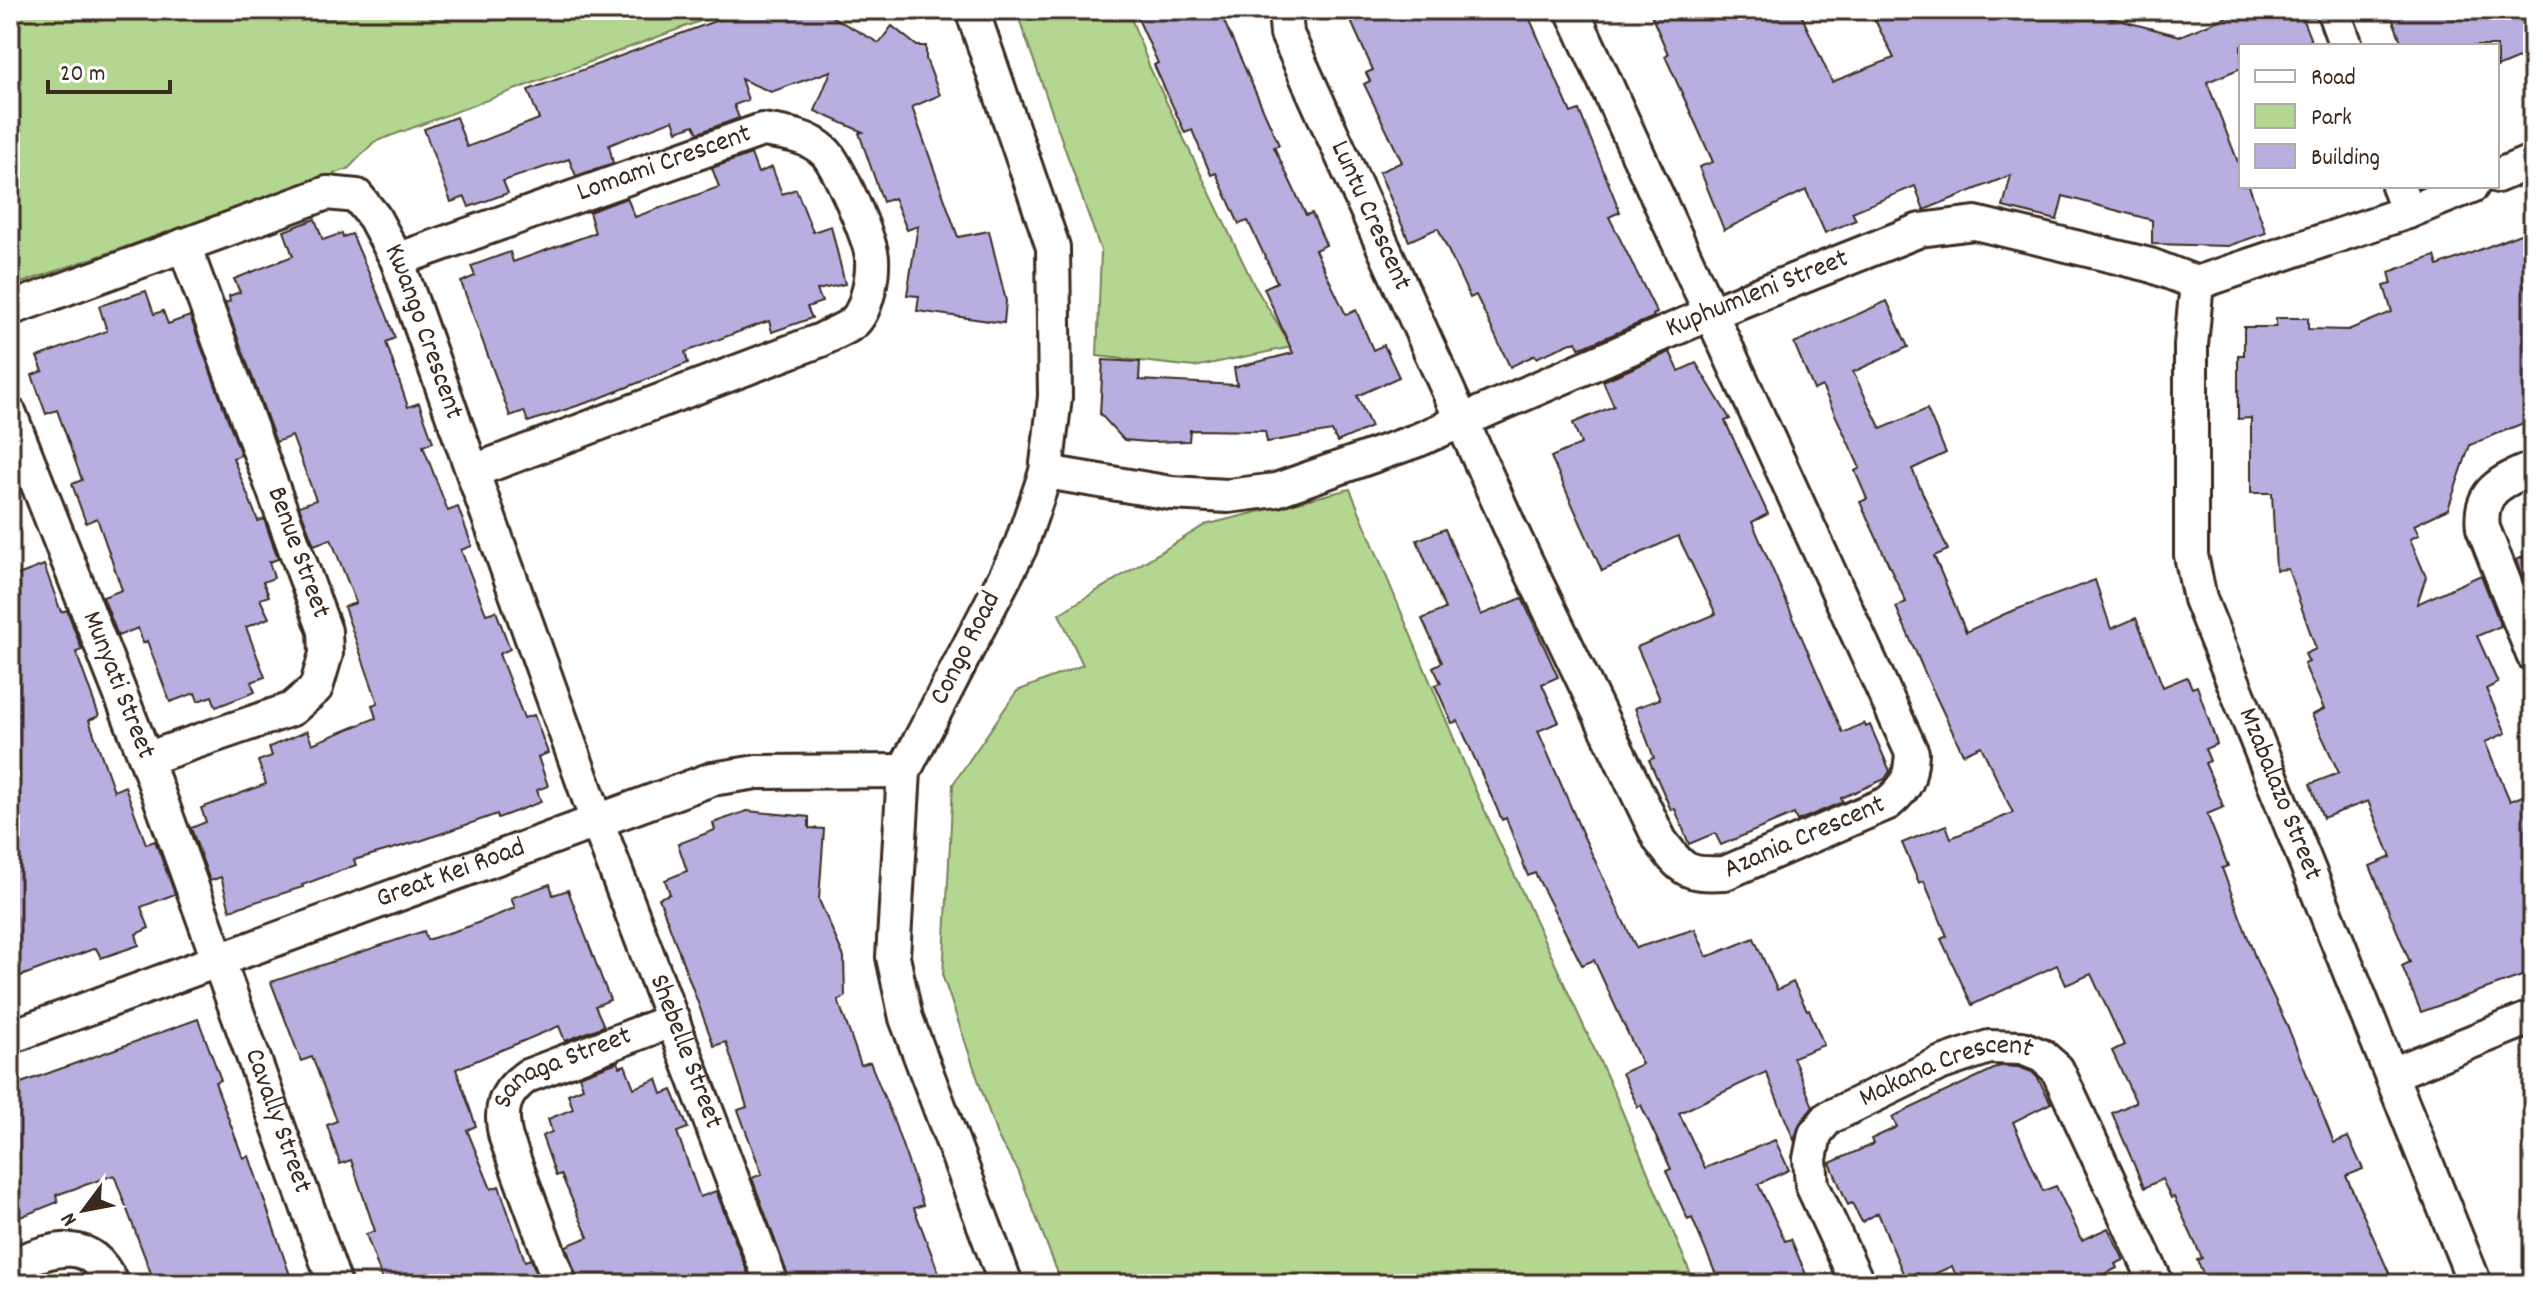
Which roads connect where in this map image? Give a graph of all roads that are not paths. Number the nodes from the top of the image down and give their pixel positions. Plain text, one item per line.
1 (972, 10) edge
2 (1285, 10) edge
3 (1572, 10) edge
4 (2333, 10) edge
5 (2345, 44) edge
6 (2533, 161) edge
7 (2499, 175) edge
8 (2461, 188) edge
9 (2403, 199) edge
10 (184, 245) junction
11 (397, 260) junction
12 (2197, 283) junction
13 (10, 309) edge
14 (1709, 314) junction
15 (10, 414) edge
16 (1461, 421) junction
17 (2533, 468) edge
18 (474, 471) junction
19 (1046, 472) junction
20 (2533, 655) edge
21 (146, 759) junction
22 (904, 771) junction
23 (597, 821) junction
24 (220, 960) junction
25 (2533, 1017) edge
26 (673, 1020) junction
27 (10, 1037) edge
28 (2392, 1074) junction
29 (10, 1265) edge
30 (112, 1284) edge
31 (335, 1284) edge
32 (560, 1284) edge
33 (772, 1284) edge
34 (1006, 1284) edge
35 (1858, 1284) edge
36 (2157, 1284) edge
37 (2475, 1284) edge

1 - 19 street, Congo Road
2 - 16 street, Luntu Crescent
3 - 14 street
4 - 5 street
6 - 7 street
8 - 9 street
9 - 12 street
10 - 11 street, Kwango Crescent
10 - 13 street, Kwango Crescent
10 - 21 street, Benue Street
11 - 18 street, Kwango Crescent
11 - 18 street, Lomami Crescent
12 - 14 street, Kuphumleni Street
12 - 28 street, Mzabalazo Street
14 - 16 street, Kuphumleni Street
14 - 16 street, Azania Crescent
15 - 21 street, Munyati Street
16 - 19 street, Kuphumleni Street
17 - 20 street
18 - 23 street, Kwango Crescent
19 - 22 street, Congo Road
21 - 24 street, Munyati Street
22 - 23 street, Great Kei Road
22 - 34 street, Congo Road
23 - 24 street, Great Kei Road
23 - 26 street, Shebelle Street
24 - 27 street, Great Kei Road
24 - 31 street, Cavally Street
25 - 28 street
26 - 32 street, Sanaga Street
26 - 33 street, Shebelle Street
28 - 37 street, Mzabalazo Street
29 - 30 street
35 - 36 street, Makana Crescent

